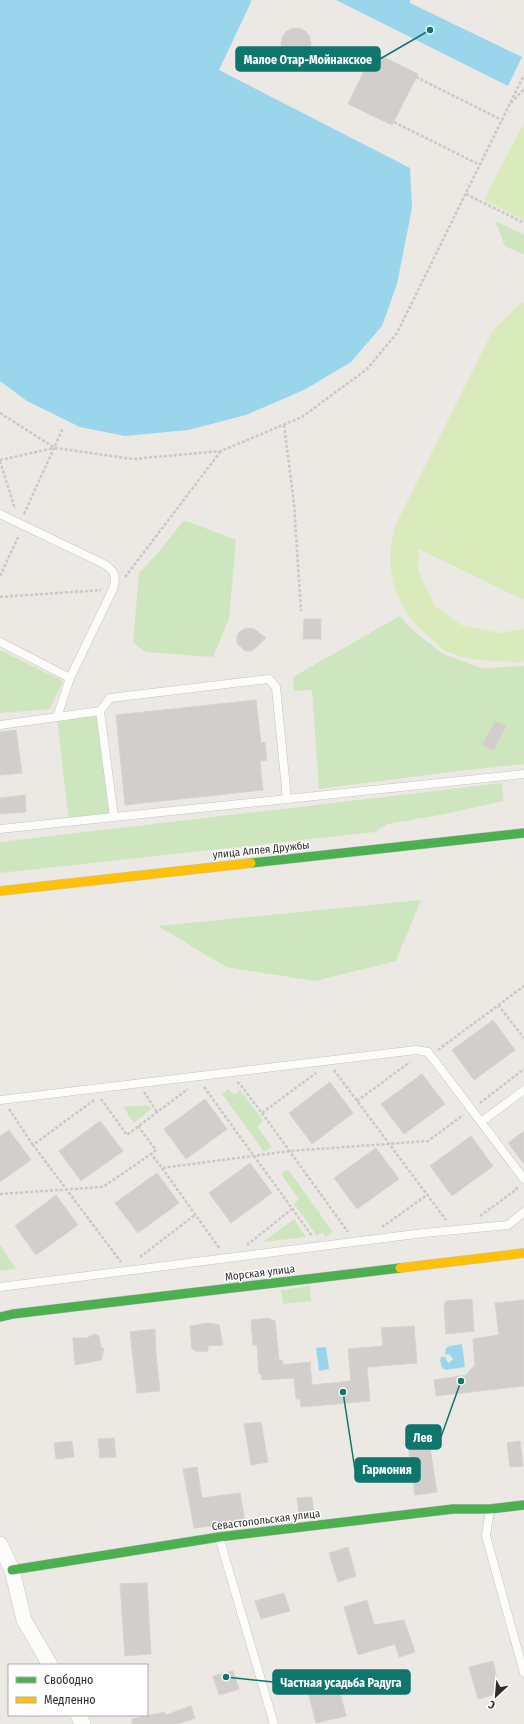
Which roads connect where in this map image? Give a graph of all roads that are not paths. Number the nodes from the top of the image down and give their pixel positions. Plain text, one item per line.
1 (0, 514) edge
2 (0, 642) edge
3 (70, 678) junction
4 (100, 711) junction
5 (57, 717) junction
6 (0, 725) edge
7 (524, 774) edge
8 (287, 799) junction
9 (114, 817) junction
10 (0, 829) edge
11 (524, 833) edge
12 (0, 891) edge
13 (524, 1090) edge
14 (0, 1100) edge
15 (481, 1122) junction
16 (524, 1179) edge
17 (524, 1212) edge
18 (524, 1253) edge
19 (0, 1288) edge
20 (0, 1317) edge
21 (524, 1505) edge
22 (490, 1509) junction
23 (219, 1538) junction
24 (0, 1544) edge
25 (12, 1570) junction
26 (49, 1664) edge
27 (524, 1673) edge
28 (274, 1724) edge

1 - 3 lane
2 - 3 lane
3 - 5 lane
4 - 5 lane
4 - 8 lane
4 - 9 lane
5 - 6 lane
7 - 8 lane
8 - 9 lane
9 - 10 lane
11 - 12 street, улица Аллея Дружбы
13 - 15 lane
14 - 15 lane
15 - 16 lane
17 - 19 lane
18 - 20 street, Морская улица
21 - 22 street, Севастопольская улица
22 - 23 street, Севастопольская улица
22 - 27 lane
23 - 25 street, Севастопольская улица
23 - 28 lane
24 - 25 street
25 - 26 street

